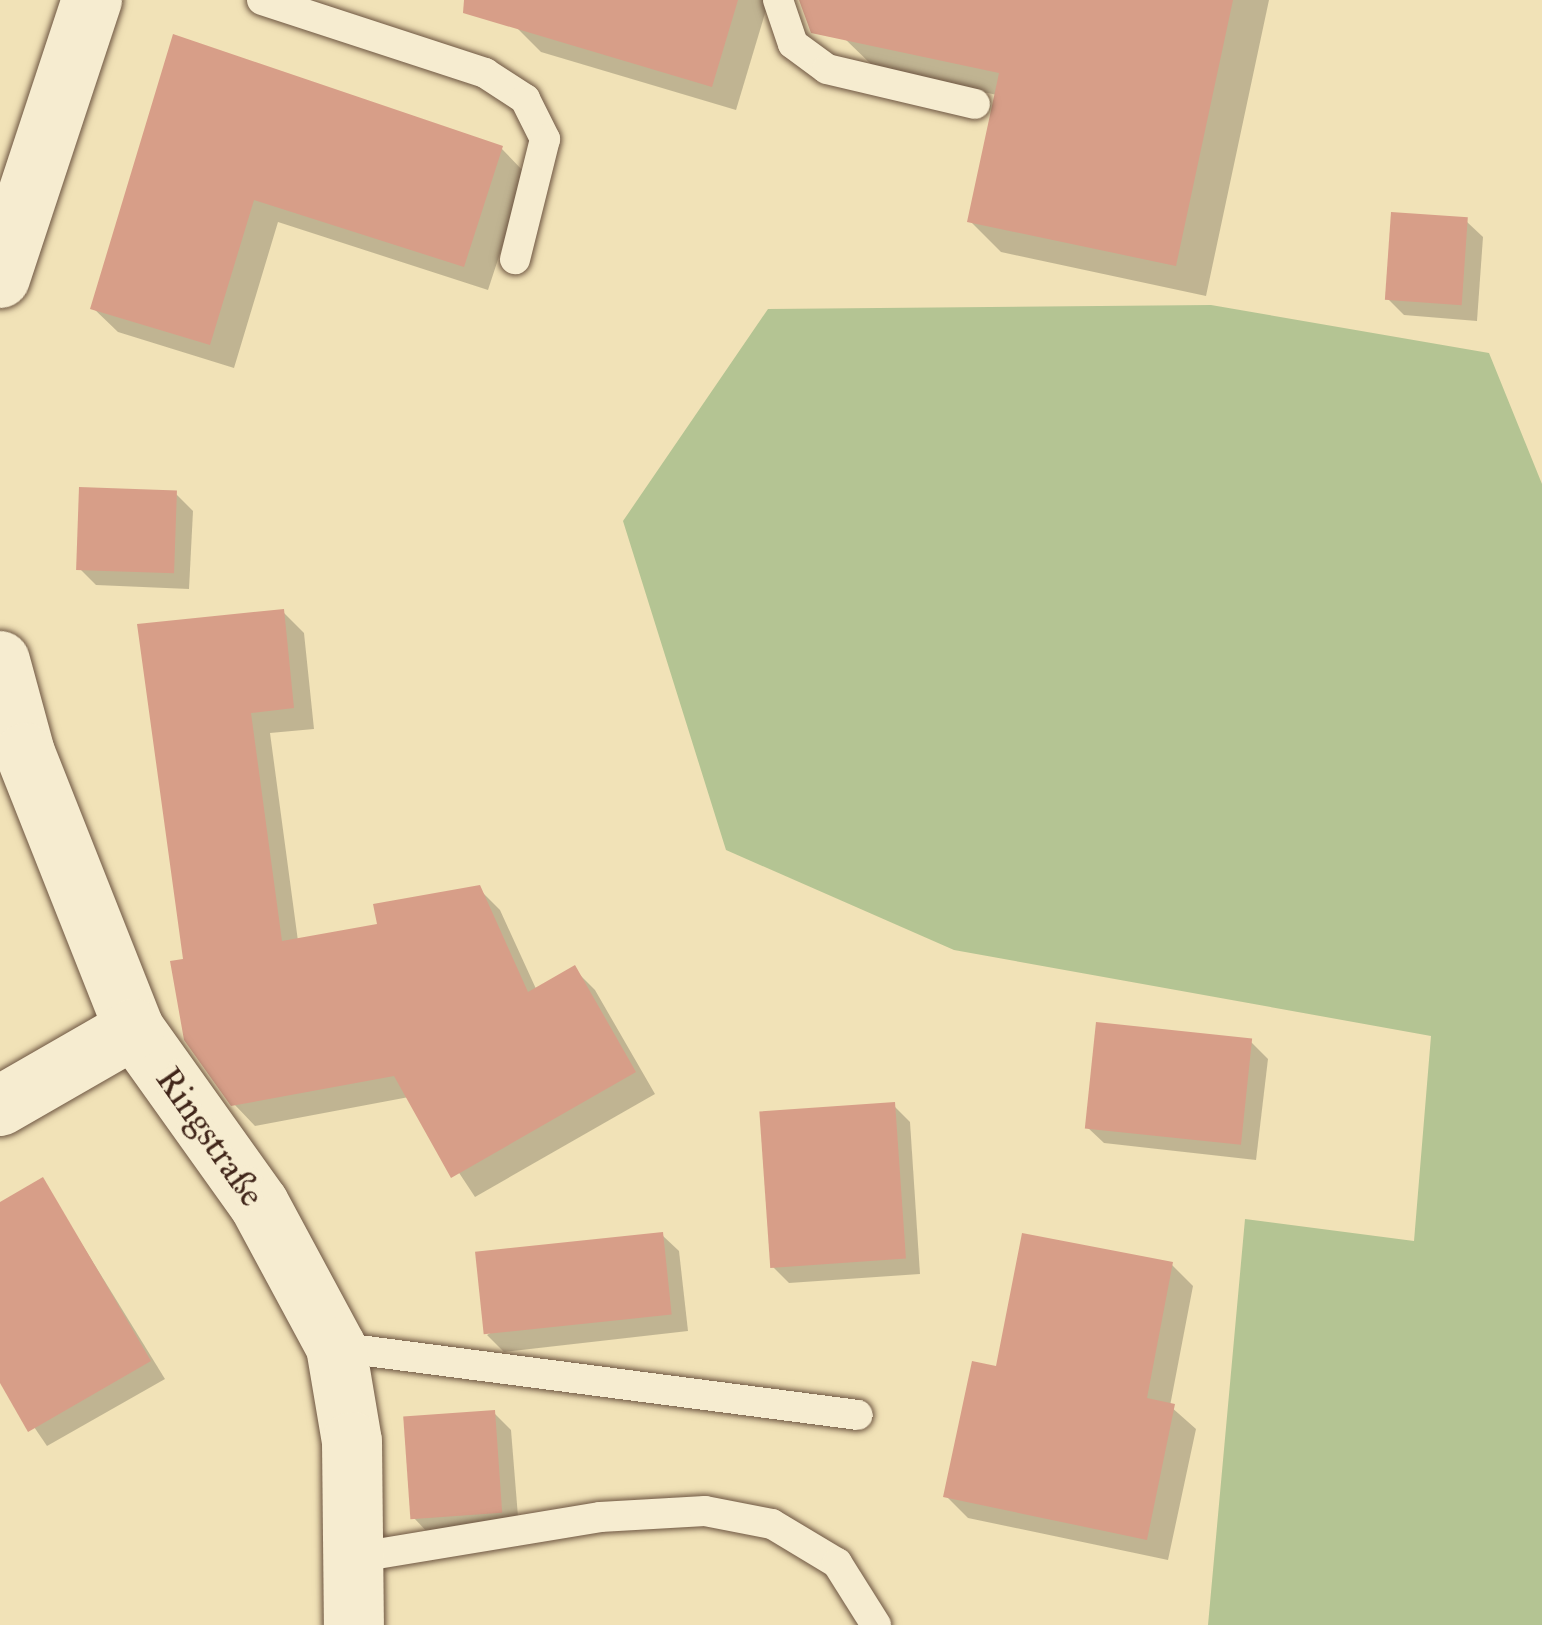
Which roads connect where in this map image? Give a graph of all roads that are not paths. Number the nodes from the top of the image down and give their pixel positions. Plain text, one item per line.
1 (92, 0) edge
2 (262, 0) edge
3 (778, 0) edge
4 (975, 104) dead end
5 (515, 259) dead end
6 (0, 278) edge
7 (0, 662) edge
8 (134, 1029) junction
9 (0, 1106) edge
10 (336, 1347) junction
11 (858, 1415) dead end
12 (353, 1558) junction
13 (354, 1625) edge
14 (876, 1625) edge

1 - 6 street
2 - 5 lane
3 - 4 lane
7 - 8 street, Ringstraße
8 - 9 street
8 - 10 street, Ringstraße
10 - 11 lane
10 - 12 street, Ringstraße
12 - 13 street, Ringstraße
12 - 14 lane

